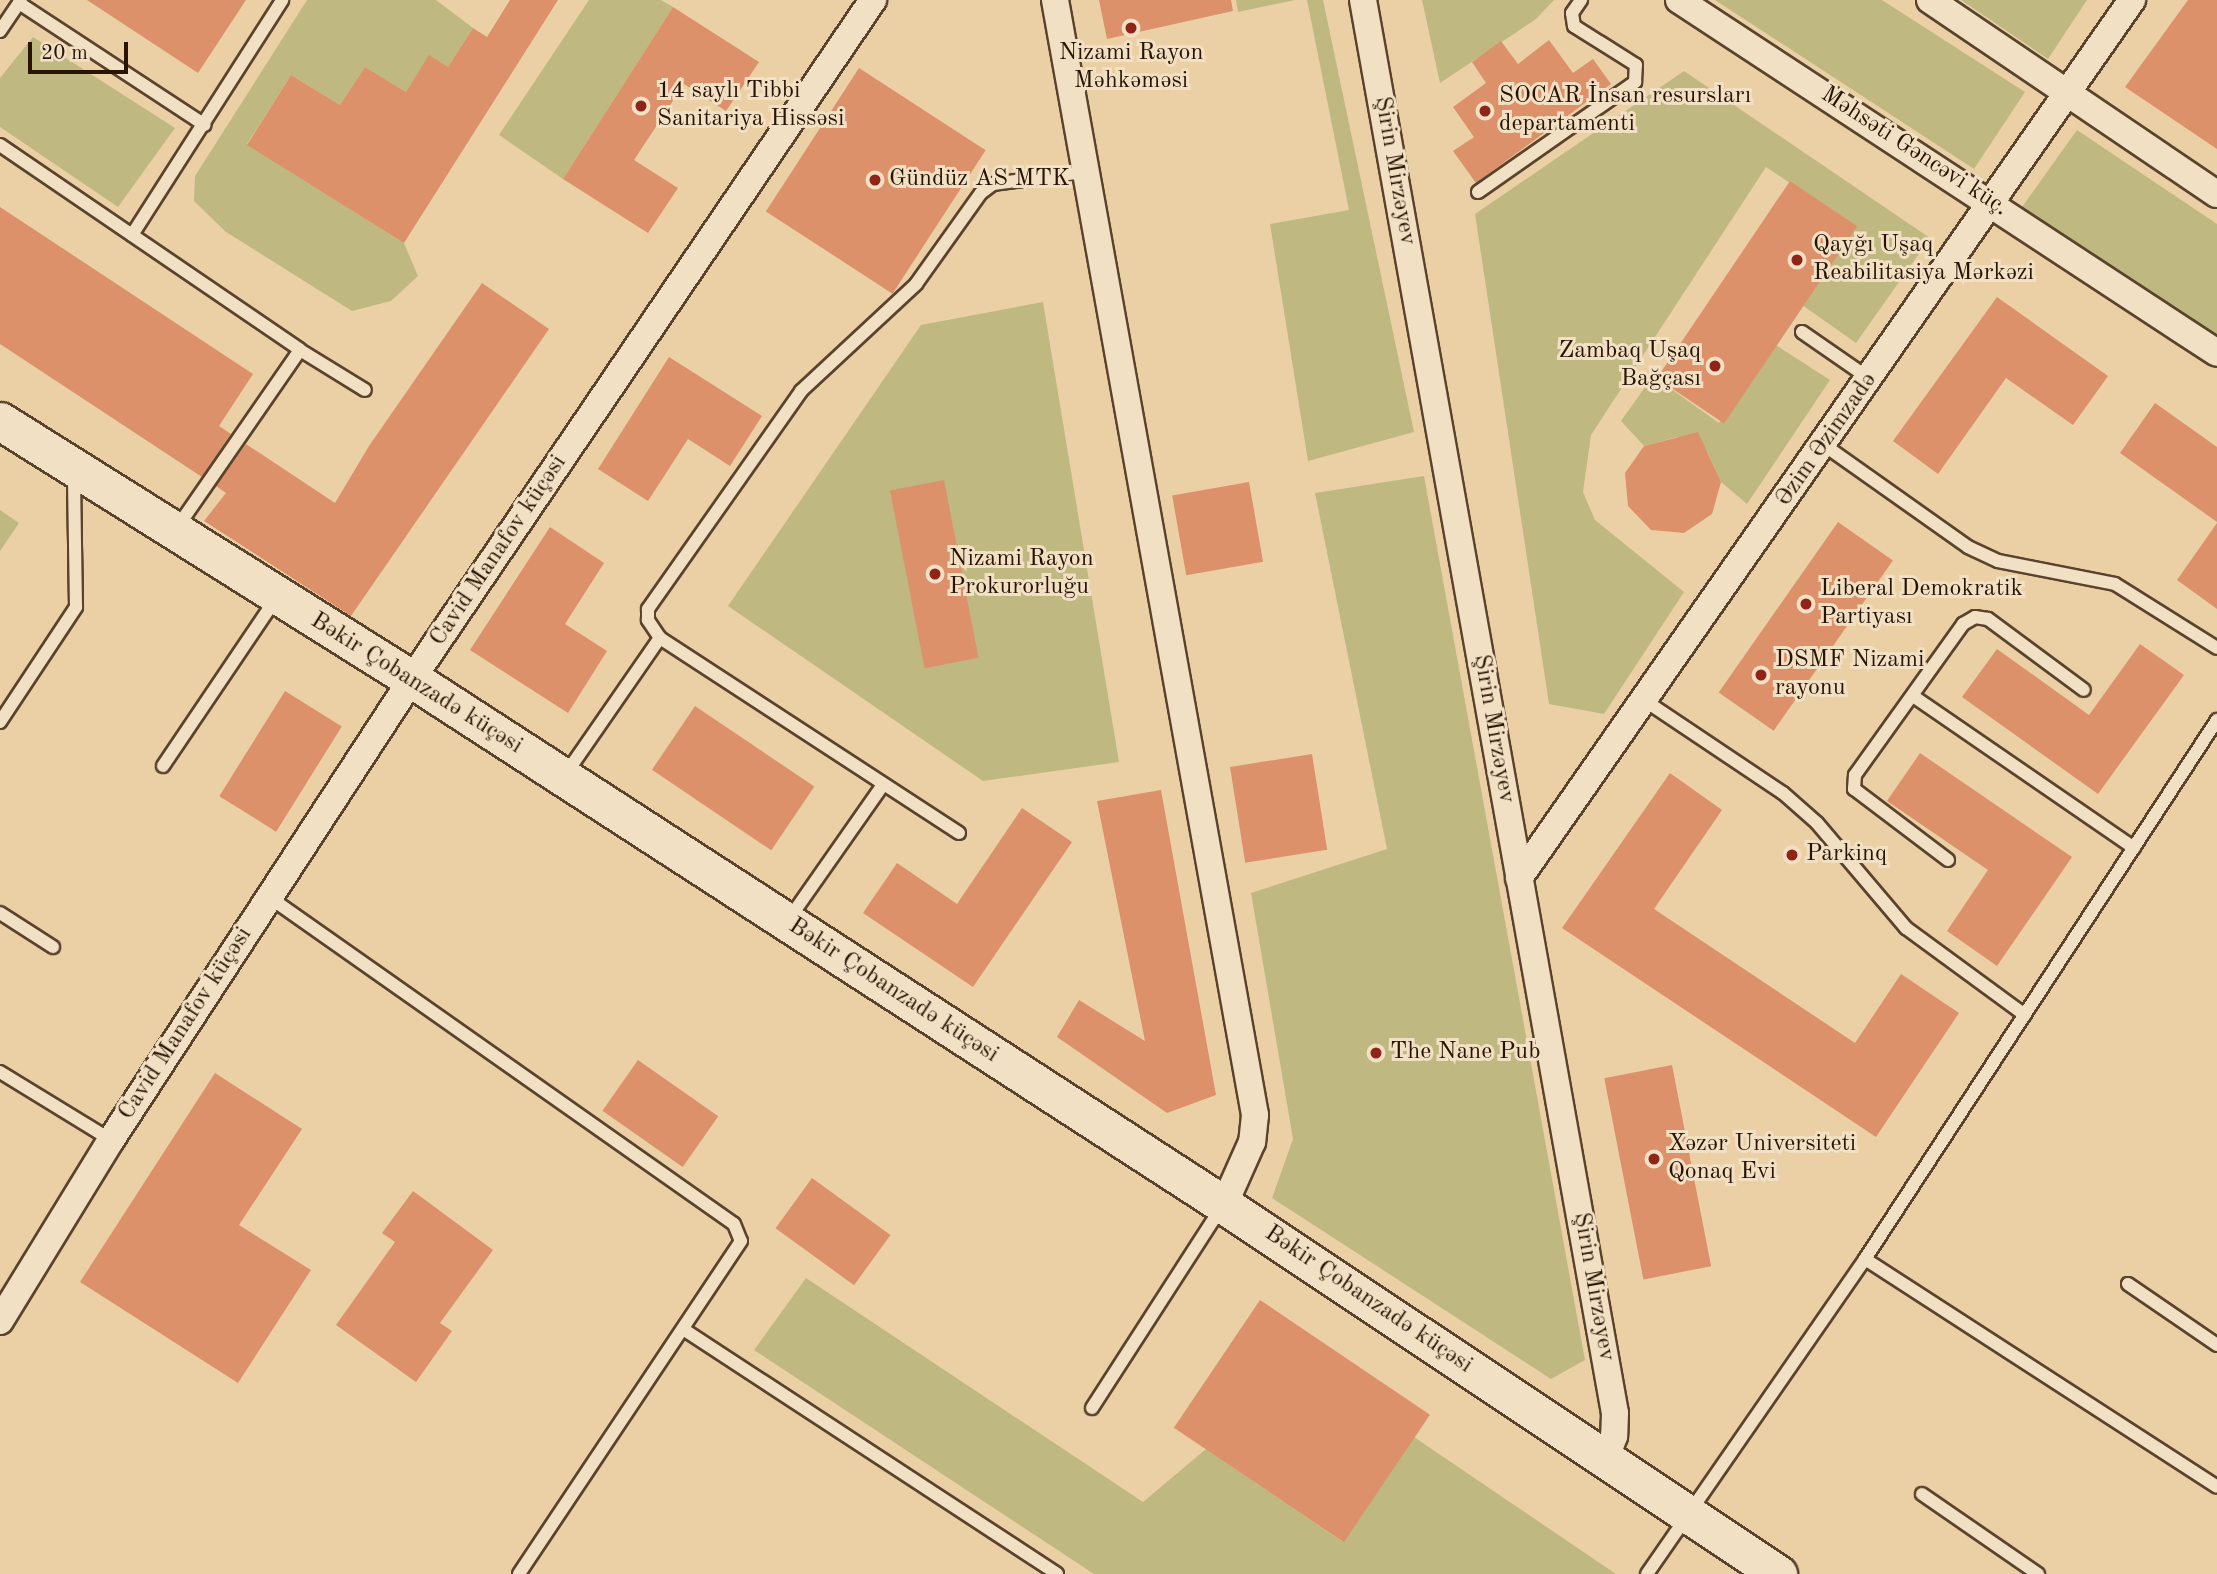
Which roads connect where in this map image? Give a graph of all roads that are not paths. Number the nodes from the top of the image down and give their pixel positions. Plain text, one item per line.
1 (282, 0) edge
2 (873, 0) edge
3 (1055, 0) edge
4 (1363, 0) edge
5 (1581, 0) edge
6 (1679, 0) edge
7 (1930, 0) edge
8 (2132, 0) edge
9 (20, 2) edge
10 (0, 31) edge
11 (2068, 93) junction
12 (205, 125) junction
13 (0, 145) edge
14 (1083, 172) junction
15 (1478, 192) dead end
16 (2217, 194) edge
17 (1994, 204) junction
18 (132, 235) junction
19 (1802, 332) dead end
20 (300, 350) junction
21 (2217, 353) edge
22 (1871, 379) junction
23 (365, 390) dead end
24 (0, 421) edge
25 (1824, 445) junction
26 (74, 468) junction
27 (174, 531) junction
28 (277, 596) junction
29 (660, 638) junction
30 (2217, 648) edge
31 (412, 679) junction
32 (2084, 690) dead end
33 (1913, 696) junction
34 (1644, 700) junction
35 (2217, 720) edge
36 (0, 722) edge
37 (2212, 739) edge
38 (163, 766) dead end
39 (563, 778) junction
40 (883, 785) junction
41 (959, 833) dead end
42 (2134, 848) junction
43 (1948, 860) dead end
44 (1520, 878) junction
45 (268, 897) junction
46 (0, 913) edge
47 (787, 922) junction
48 (53, 947) dead end
49 (2025, 1015) junction
50 (0, 1072) edge
51 (111, 1140) junction
52 (1224, 1205) junction
53 (1865, 1259) junction
54 (2128, 1284) dead end
55 (7, 1295) edge
56 (0, 1321) edge
57 (683, 1329) junction
58 (2217, 1345) edge
59 (1092, 1408) dead end
60 (1606, 1458) junction
61 (2217, 1487) edge
62 (1922, 1494) dead end
63 (1689, 1514) junction
64 (520, 1573) edge
65 (1057, 1574) edge
66 (1647, 1574) edge
67 (1778, 1574) edge
68 (2038, 1574) edge

1 - 12 lane
2 - 31 street, Cavid Manafov küçəsi
3 - 14 street
4 - 44 street, Şirin Mirzəyev
5 - 15 lane
6 - 17 street, Məhsəti Gəncəvi küç.
7 - 11 street
8 - 11 street, Əzim Əzimzadə
9 - 10 lane
9 - 12 lane
11 - 16 street
11 - 17 street, Əzim Əzimzadə
12 - 18 lane
13 - 18 lane
14 - 29 lane
14 - 52 street
17 - 21 street, Məhsəti Gəncəvi küç.
17 - 22 street, Əzim Əzimzadə
18 - 20 lane
19 - 22 lane
20 - 23 lane
20 - 27 lane
22 - 25 street, Əzim Əzimzadə
24 - 26 street, Bəkir Çobanzadə küçəsi
25 - 30 lane
25 - 34 street, Əzim Əzimzadə
26 - 27 street, Bəkir Çobanzadə küçəsi
26 - 36 lane
27 - 28 street, Bəkir Çobanzadə küçəsi
28 - 31 street, Bəkir Çobanzadə küçəsi
28 - 38 lane
29 - 39 lane
29 - 40 lane
31 - 39 street, Bəkir Çobanzadə küçəsi
31 - 45 street, Cavid Manafov küçəsi
32 - 33 lane
33 - 42 lane
33 - 43 lane
34 - 44 street, Əzim Əzimzadə
34 - 49 lane
35 - 37 lane
37 - 42 lane
39 - 47 street, Bəkir Çobanzadə küçəsi
40 - 41 lane
40 - 47 lane
42 - 49 lane
44 - 60 street, Şirin Mirzəyev
45 - 51 street, Cavid Manafov küçəsi
45 - 57 lane
46 - 48 lane
47 - 52 street, Bəkir Çobanzadə küçəsi
49 - 53 lane
50 - 51 lane
51 - 55 street, Cavid Manafov küçəsi
52 - 59 lane
52 - 60 street, Bəkir Çobanzadə küçəsi
53 - 61 lane
53 - 63 lane
54 - 58 lane
55 - 56 street, Cavid Manafov küçəsi
57 - 64 lane
57 - 65 lane
60 - 63 street, Bəkir Çobanzadə küçəsi
62 - 68 lane
63 - 66 lane
63 - 67 street, Bəkir Çobanzadə küçəsi

